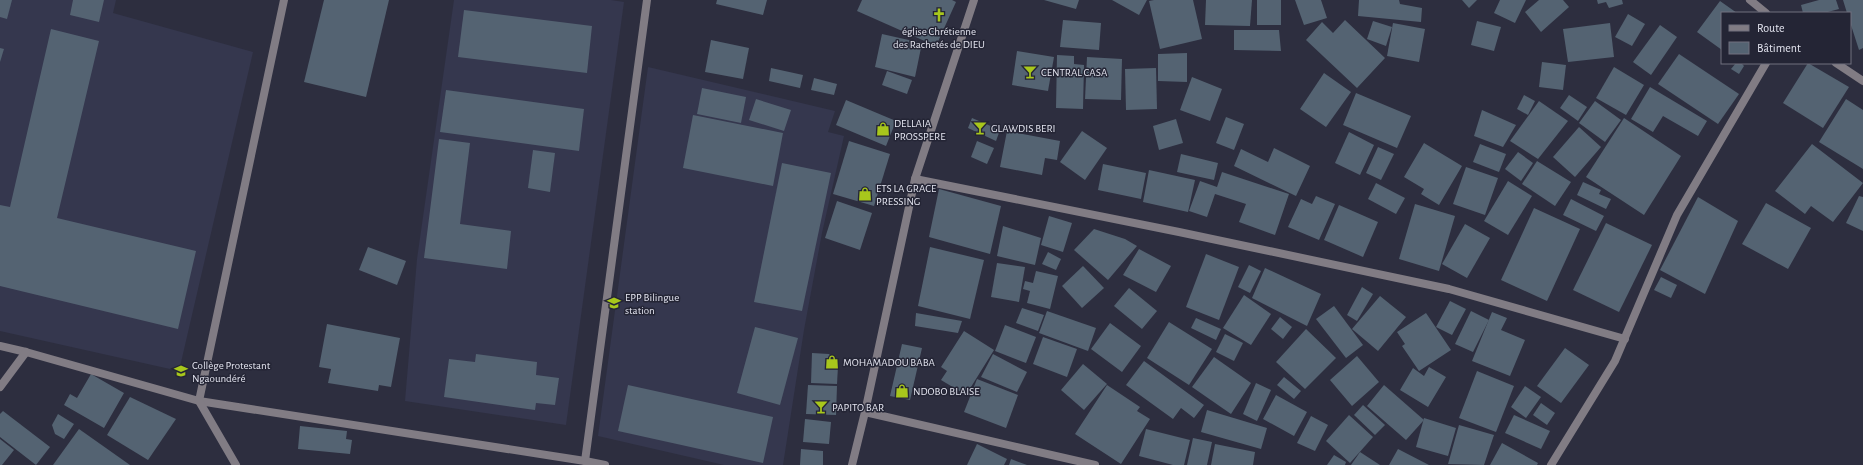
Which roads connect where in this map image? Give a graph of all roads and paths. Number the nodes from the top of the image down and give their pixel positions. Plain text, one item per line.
1 (284, 0) edge
2 (647, 0) edge
3 (974, 0) edge
4 (1750, 0) edge
5 (1765, 12) edge
6 (1765, 64) edge
7 (1838, 64) edge
8 (1863, 81) edge
9 (915, 179) junction
10 (1625, 339) junction
11 (0, 346) edge
12 (26, 352) junction
13 (0, 387) edge
14 (200, 401) junction
15 (865, 412) junction
16 (585, 461) junction
17 (236, 465) edge
18 (605, 465) edge
19 (852, 465) edge
20 (1095, 465) edge
21 (1551, 465) edge

1 - 14 street
2 - 16 street
3 - 9 street
4 - 5 street
6 - 10 street
7 - 8 street
9 - 10 street
9 - 15 street
10 - 21 street
11 - 12 street
12 - 13 street
12 - 14 street
14 - 16 street
14 - 17 street
15 - 19 street
15 - 20 street
16 - 18 street

